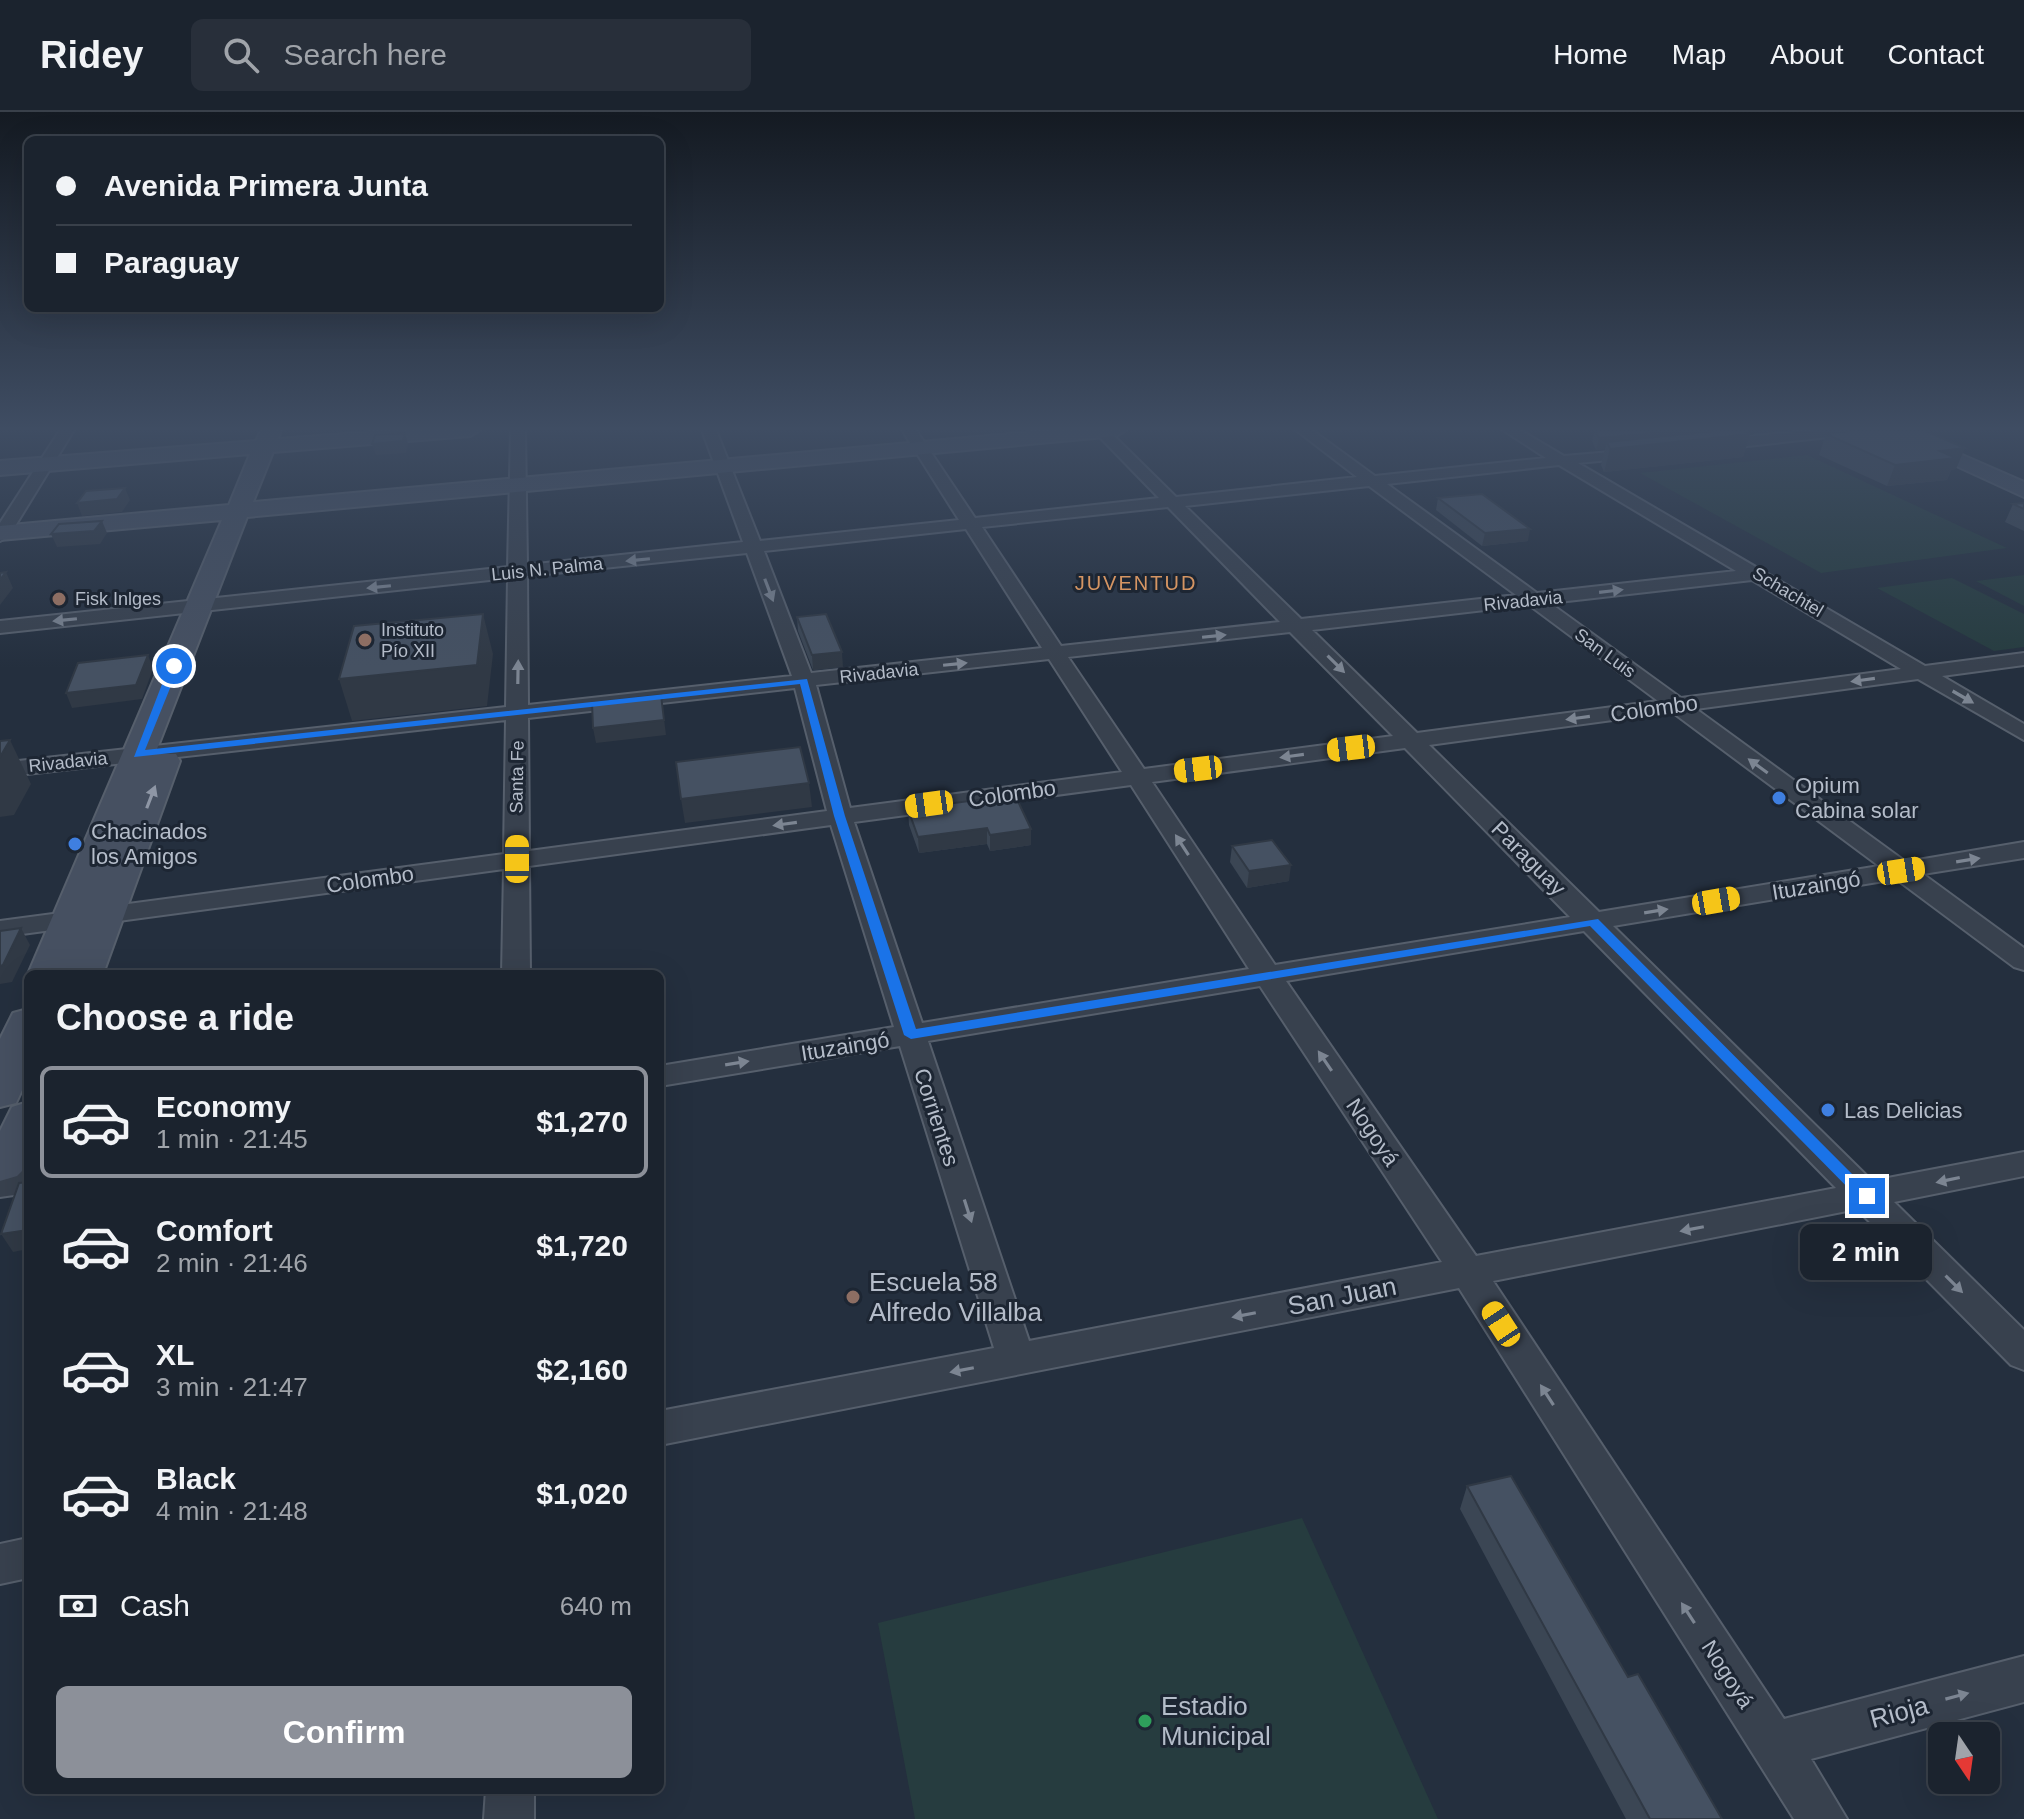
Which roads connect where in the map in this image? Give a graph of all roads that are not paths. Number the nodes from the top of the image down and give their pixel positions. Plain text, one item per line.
1 (250, 509) edge
2 (16, 510) edge
3 (243, 510) edge
4 (519, 510) edge
5 (738, 510) edge
6 (962, 510) edge
7 (1104, 510) edge
8 (1183, 510) edge
9 (1411, 510) edge
10 (1647, 510) edge
11 (971, 524) junction
12 (1, 534) edge
13 (753, 547) junction
14 (519, 572) junction
15 (1759, 574) junction
16 (1534, 600) junction
17 (211, 605) junction
18 (1299, 626) junction
19 (0, 627) edge
20 (1056, 653) junction
21 (2024, 659) edge
22 (1921, 672) junction
23 (804, 681) junction
24 (1676, 705) junction
25 (518, 712) junction
26 (2024, 733) edge
27 (1412, 740) junction
28 (153, 753) junction
29 (0, 770) edge
30 (1137, 777) junction
31 (840, 816) junction
32 (2024, 850) edge
33 (517, 859) junction
34 (1901, 871) junction
35 (105, 914) junction
36 (71, 919) junction
37 (1593, 922) junction
38 (0, 929) edge
39 (2024, 961) edge
40 (50, 970) edge
41 (84, 970) edge
42 (516, 970) edge
43 (1268, 976) junction
44 (24, 1033) edge
45 (911, 1035) junction
46 (664, 1075) edge
47 (0, 1092) edge
48 (24, 1128) edge
49 (0, 1164) edge
50 (2024, 1164) edge
51 (24, 1182) edge
52 (0, 1185) edge
53 (1867, 1196) junction
54 (1467, 1271) junction
55 (2024, 1354) edge
56 (1016, 1359) junction
57 (664, 1427) edge
58 (24, 1559) edge
59 (0, 1564) edge
60 (2024, 1679) edge
61 (1774, 1745) junction
62 (510, 1794) edge
63 (509, 1819) edge
64 (1822, 1819) edge

1 - 17 main road
2 - 12 street
3 - 12 main road
4 - 14 street, Santa Fe
5 - 13 street, Corrientes
6 - 11 street, Nogoyá
7 - 11 street, Luis N. Palma
8 - 18 street, Paraguay
9 - 16 street, San Luis
10 - 15 street, Schachtel
11 - 13 street, Luis N. Palma
11 - 20 street, Nogoyá
13 -> 14 street, Luis N. Palma
13 -> 23 street, Corrientes
14 -> 17 street, Luis N. Palma
25 -> 14 street, Santa Fe
16 -> 15 street, Rivadavia
15 - 22 street, Schachtel
16 - 18 street, Rivadavia
16 - 24 street, San Luis
17 -> 19 street, Luis N. Palma
17 - 28 main road
20 -> 18 street, Rivadavia
18 -> 27 street, Paraguay
23 -> 20 street, Rivadavia
20 - 30 street, Nogoyá
21 - 22 street, Colombo
22 -> 24 street, Colombo
22 -> 26 street, Schachtel
23 - 25 street, Rivadavia
23 - 31 street, Corrientes
24 -> 27 street, Colombo
34 -> 24 street, San Luis
25 - 28 street, Rivadavia
25 - 33 street, Santa Fe
27 -> 30 street, Colombo
27 - 37 street, Paraguay
28 - 29 street, Rivadavia
35 -> 28 main road
28 - 36 main road
30 - 31 street, Colombo
43 -> 30 street, Nogoyá
31 -> 33 street, Colombo
31 - 45 street, Corrientes
34 -> 32 street, Ituzaingó
33 - 35 street, Colombo
33 - 42 street, Santa Fe
37 -> 34 street, Ituzaingó
34 - 39 street, San Luis
35 - 36 street, Colombo
35 - 41 main road
36 - 38 street, Colombo
36 - 40 main road
37 - 43 street, Ituzaingó
37 - 53 street, Paraguay
43 - 45 street, Ituzaingó
54 -> 43 street, Nogoyá
44 - 47 main road
46 -> 45 street, Ituzaingó
45 -> 56 street, Corrientes
48 - 49 main road
50 -> 53 street, San Juan
51 - 52 street
53 -> 54 street, San Juan
53 -> 55 street, Paraguay
54 -> 56 street, San Juan
61 -> 54 street, Nogoyá
56 -> 57 street, San Juan
58 - 59 street
61 -> 60 street, Rioja
61 - 64 street, Nogoyá
62 - 63 street

